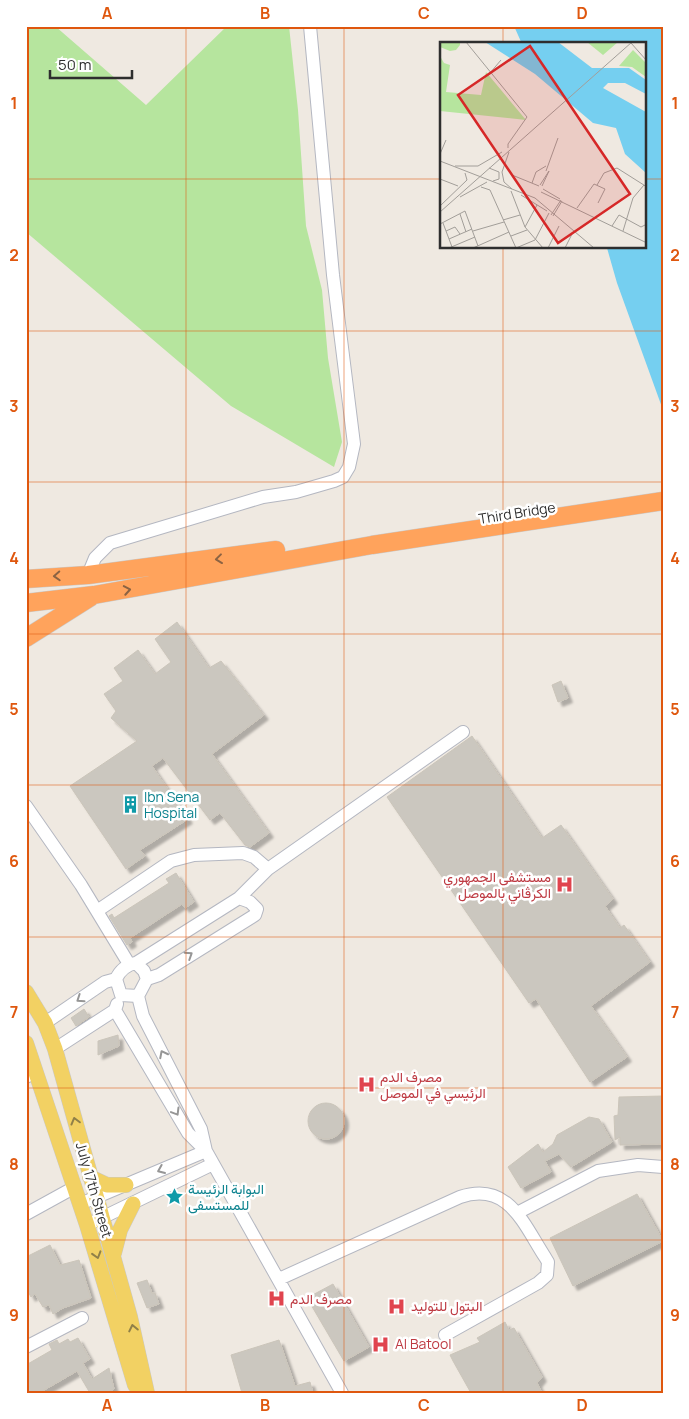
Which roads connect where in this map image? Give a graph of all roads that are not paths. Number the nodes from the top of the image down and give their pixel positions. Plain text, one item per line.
1 (310, 26) edge
2 (663, 491) edge
3 (663, 501) edge
4 (371, 540) junction
5 (88, 574) junction
6 (29, 578) edge
7 (94, 595) junction
8 (26, 603) edge
9 (26, 638) edge
10 (463, 732) dead end
11 (26, 806) edge
12 (268, 869) junction
13 (239, 898) junction
14 (97, 911) junction
15 (132, 964) junction
16 (116, 979) junction
17 (147, 979) junction
18 (26, 992) edge
19 (122, 995) junction
20 (138, 996) junction
21 (115, 1010) junction
22 (44, 1023) junction
23 (26, 1043) edge
24 (55, 1049) junction
25 (31, 1075) edge
26 (178, 1083) junction
27 (163, 1091) junction
28 (206, 1151) junction
29 (213, 1164) junction
30 (663, 1167) edge
31 (90, 1177) junction
32 (126, 1185) junction
33 (75, 1187) junction
34 (96, 1198) junction
35 (80, 1204) junction
36 (133, 1204) junction
37 (517, 1213) junction
38 (26, 1214) edge
39 (102, 1219) junction
40 (87, 1225) junction
41 (114, 1257) junction
42 (278, 1279) junction
43 (82, 1318) dead end
44 (444, 1335) dead end
45 (26, 1347) edge
46 (138, 1393) edge
47 (147, 1393) edge
48 (342, 1393) edge

1 - 5 street
2 - 4 highway, Third Bridge
3 - 4 highway, Third Bridge
4 -> 5 highway
7 -> 4 highway
5 -> 6 highway
7 - 8 highway
7 - 9 highway
10 - 12 street
11 - 14 street
12 - 13 street
12 - 14 street
13 - 15 street
17 -> 13 street
14 - 15 street
15 - 16 street
15 - 17 street
16 - 19 street
16 -> 22 street
17 - 20 street
18 - 22 main road, July 17th Street
19 - 20 street
19 - 21 street
26 -> 20 street
21 - 24 street
21 - 27 street
22 - 24 main road, July 17th Street
23 - 25 main road, July 17th Street
31 -> 24 main road, July 17th Street
25 - 33 main road, July 17th Street
26 - 27 street
26 - 28 street
27 -> 28 street
28 - 29 street
28 -> 32 street
29 - 36 street
29 - 42 street
30 - 37 street
31 - 32 main road
31 - 34 main road, July 17th Street
32 - 34 street
33 - 35 main road, July 17th Street
33 - 38 street
34 - 35 street
34 - 39 main road, July 17th Street
35 - 40 main road, July 17th Street
36 - 39 street
36 - 41 main road
37 - 42 street
37 - 44 street
39 - 40 street
39 - 41 main road, July 17th Street
40 -> 46 main road, July 17th Street
47 -> 41 main road, July 17th Street
42 - 48 street
43 - 45 street

